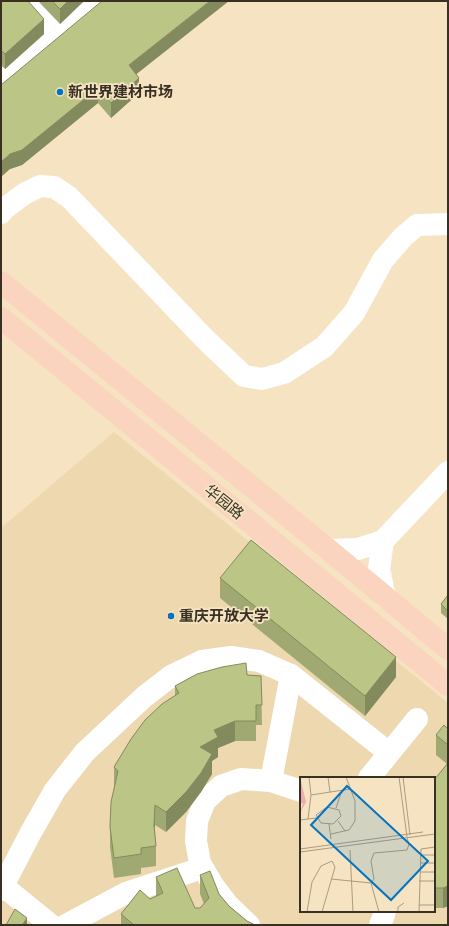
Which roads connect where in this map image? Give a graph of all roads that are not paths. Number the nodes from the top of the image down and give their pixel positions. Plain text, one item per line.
1 (26, 1) edge
2 (101, 1) edge
3 (58, 36) junction
4 (1, 81) edge
5 (1, 213) edge
6 (448, 224) edge
7 (1, 282) edge
8 (1, 318) edge
9 (448, 472) edge
10 (383, 541) junction
11 (329, 550) junction
12 (385, 597) junction
13 (448, 649) edge
14 (291, 675) junction
15 (448, 685) edge
16 (417, 719) dead end
17 (389, 753) junction
18 (370, 777) edge
19 (271, 780) junction
20 (300, 791) edge
21 (202, 868) junction
22 (2, 888) edge
23 (384, 912) edge
24 (51, 925) edge
25 (66, 925) edge
26 (249, 925) edge
27 (380, 925) edge

1 - 3 street
2 - 3 street
3 - 4 street
5 - 6 street
7 - 11 main road, 华园路
8 - 15 main road, 华园路
9 - 10 street
10 - 11 street
10 - 12 street
11 - 12 main road, 华园路
12 - 13 main road, 华园路
14 - 17 street
14 - 19 street
14 - 22 street
16 - 17 street
17 - 18 street
19 - 20 street
19 - 21 street
21 - 25 street
21 - 26 street
22 - 24 street
23 - 27 street

